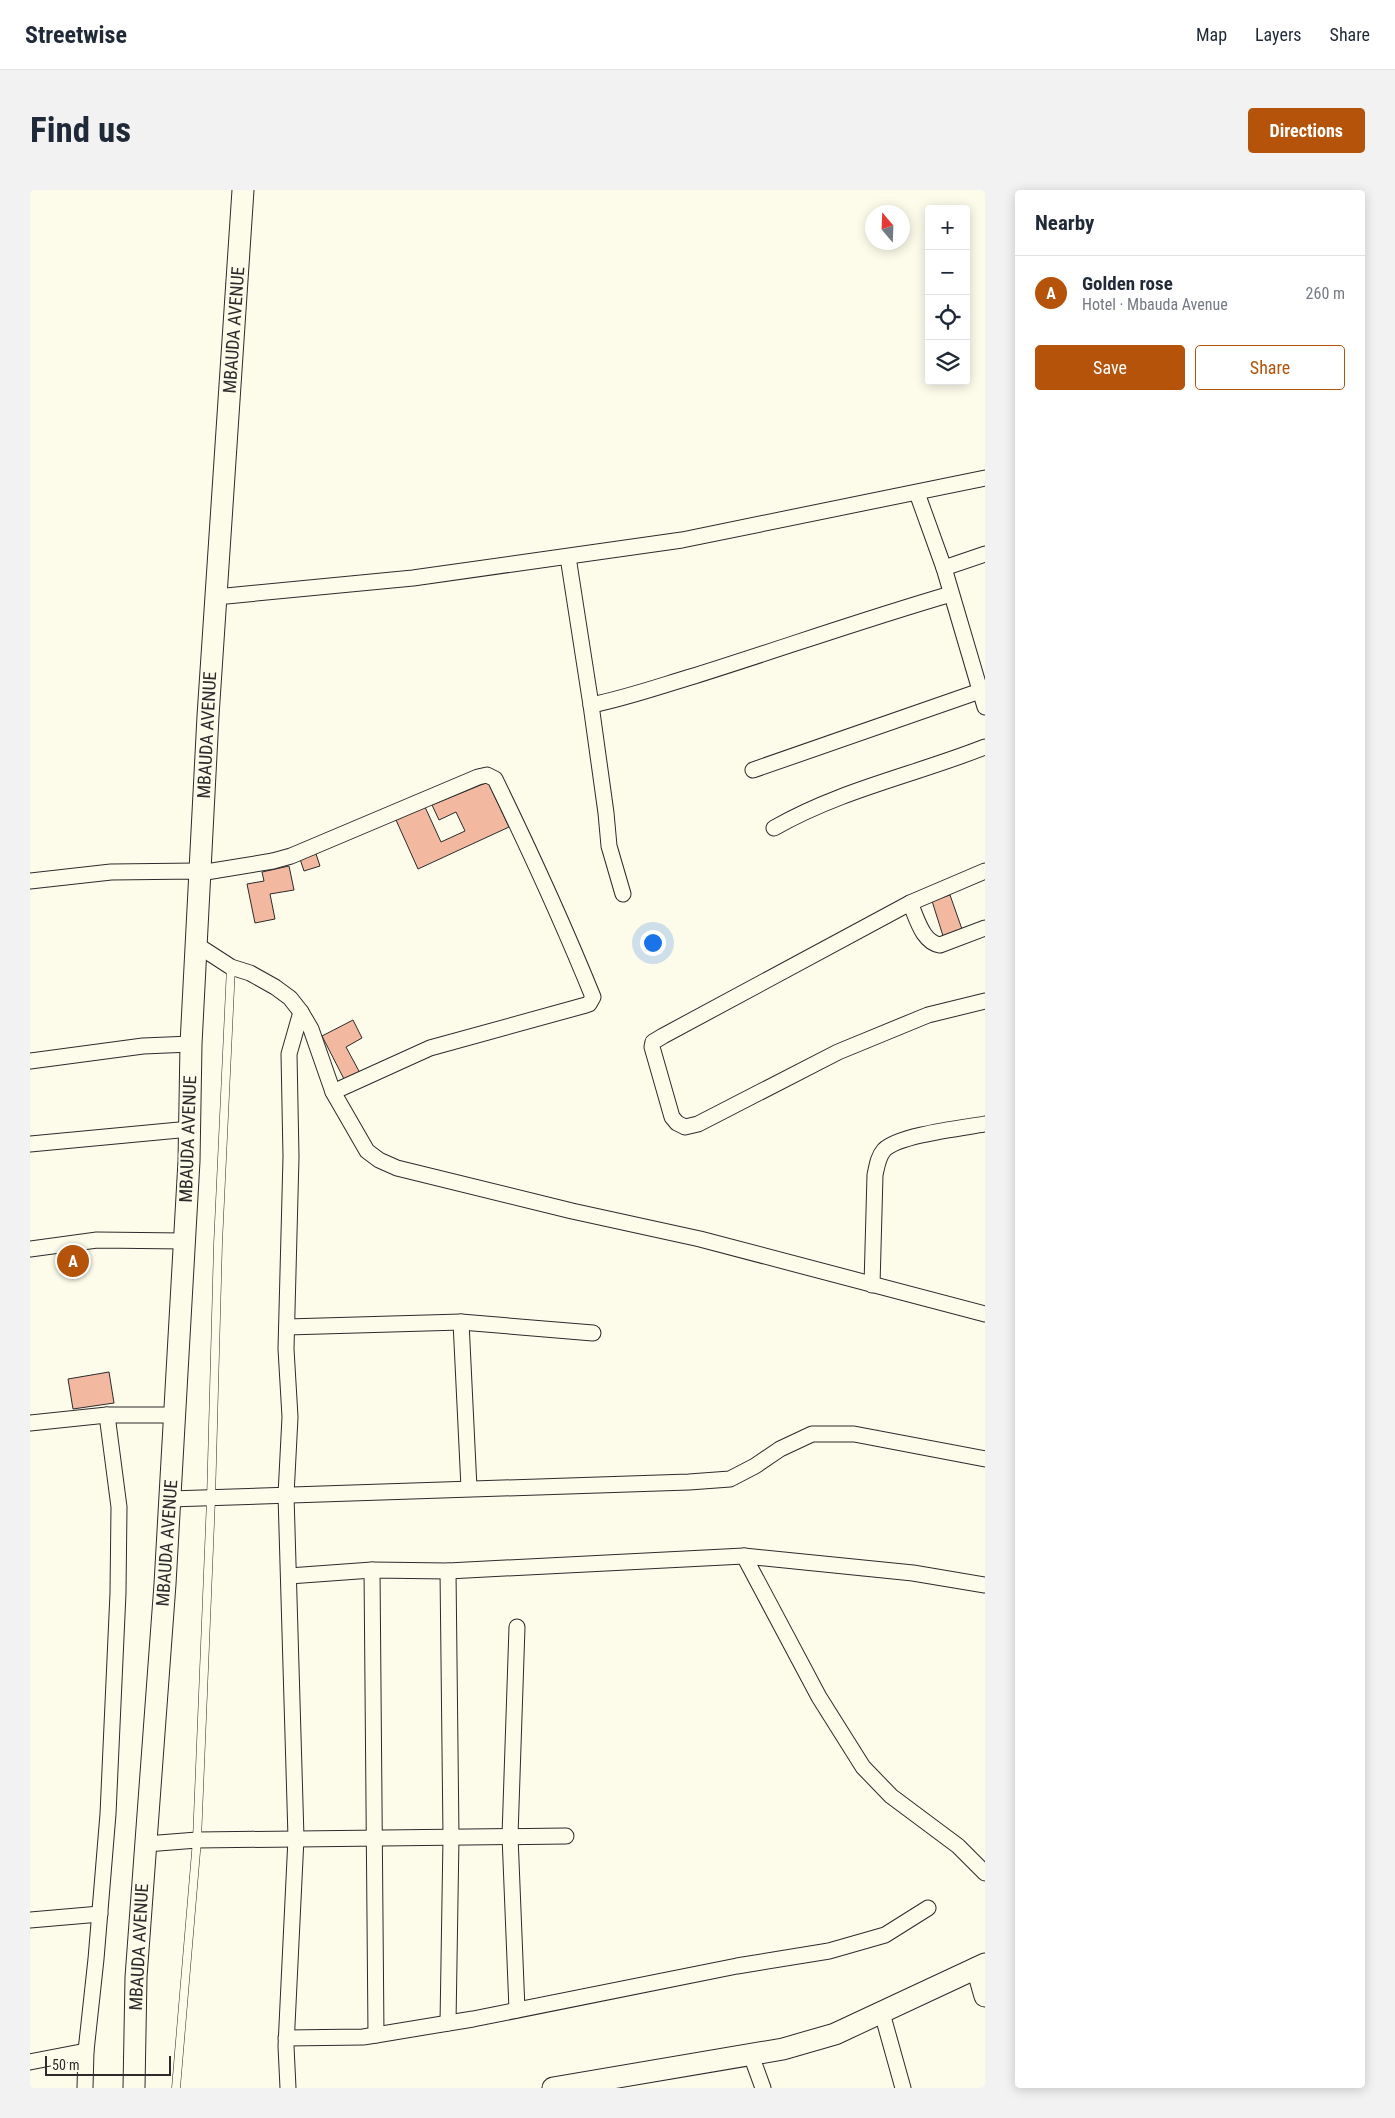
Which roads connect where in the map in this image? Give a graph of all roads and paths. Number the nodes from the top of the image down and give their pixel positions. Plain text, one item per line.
1 (243, 190) edge
2 (985, 478) edge
3 (917, 493) junction
4 (985, 554) edge
5 (568, 557) junction
6 (944, 568) junction
7 (952, 594) junction
8 (216, 597) junction
9 (980, 680) edge
10 (591, 705) junction
11 (985, 707) edge
12 (985, 748) edge
13 (753, 770) dead end
14 (774, 828) dead end
15 (985, 872) edge
16 (200, 873) junction
17 (30, 881) edge
18 (624, 894) dead end
19 (910, 903) junction
20 (985, 928) edge
21 (197, 945) junction
22 (231, 967) junction
23 (985, 1001) edge
24 (301, 1012) junction
25 (191, 1044) junction
26 (30, 1061) edge
27 (333, 1092) junction
28 (985, 1124) edge
29 (190, 1129) junction
30 (30, 1144) edge
31 (184, 1240) junction
32 (30, 1249) edge
33 (872, 1284) junction
34 (985, 1314) edge
35 (461, 1322) junction
36 (287, 1327) junction
37 (594, 1333) dead end
38 (107, 1415) junction
39 (174, 1416) junction
40 (30, 1423) edge
41 (985, 1459) edge
42 (468, 1488) junction
43 (286, 1494) junction
44 (211, 1498) junction
45 (170, 1499) junction
46 (744, 1556) junction
47 (372, 1570) junction
48 (448, 1572) junction
49 (289, 1576) junction
50 (985, 1585) edge
51 (517, 1627) dead end
52 (510, 1836) junction
53 (566, 1836) dead end
54 (451, 1837) junction
55 (296, 1838) junction
56 (373, 1838) junction
57 (197, 1840) junction
58 (146, 1844) junction
59 (985, 1873) edge
60 (928, 1908) dead end
61 (100, 1914) junction
62 (30, 1920) edge
63 (981, 1966) edge
64 (985, 1996) edge
65 (518, 2010) junction
66 (882, 2013) junction
67 (448, 2023) junction
68 (376, 2035) junction
69 (286, 2038) junction
70 (86, 2051) junction
71 (751, 2054) junction
72 (30, 2062) edge
73 (85, 2088) edge
74 (134, 2088) edge
75 (176, 2088) edge
76 (288, 2088) edge
77 (553, 2088) edge
78 (763, 2088) edge
79 (903, 2088) edge

1 - 8 street, MBAUDA AVENUE
2 - 3 street
3 - 5 street
3 - 6 street
4 - 6 street
5 - 8 street
5 - 10 street
6 - 7 street
7 - 9 street
7 - 10 street
8 - 16 street, MBAUDA AVENUE
9 - 11 street
9 - 13 street
10 - 18 street
12 - 14 street
15 - 19 street
16 - 17 street
16 - 21 street, MBAUDA AVENUE
16 - 27 street
19 - 20 street
19 - 23 street
21 - 22 street
21 - 25 street, MBAUDA AVENUE
22 - 24 street
22 - 44 lane
24 - 27 street
24 - 36 street
25 - 26 street
25 - 29 street, MBAUDA AVENUE
27 - 33 street
28 - 33 street
29 - 30 street
29 - 31 street, MBAUDA AVENUE
31 - 32 street
31 - 39 street, MBAUDA AVENUE
33 - 34 street
35 - 36 street
35 - 37 street
35 - 42 street
36 - 43 street
38 - 39 street
38 - 40 street
38 - 61 street
39 - 45 street, MBAUDA AVENUE
41 - 42 street
42 - 43 street
43 - 44 street
43 - 49 street
44 - 45 street
44 - 57 lane
45 - 58 street, MBAUDA AVENUE
46 - 48 street
46 - 50 street
46 - 59 street
47 - 48 street
47 - 49 street
47 - 56 street
48 - 54 street
49 - 55 street
51 - 52 street
52 - 53 street
52 - 54 street
52 - 65 street
54 - 56 street
54 - 67 street
55 - 56 street
55 - 57 street
55 - 69 street
56 - 68 street
57 - 58 street
57 - 75 lane
58 - 74 street, MBAUDA AVENUE
60 - 65 street
61 - 62 street
61 - 70 street
63 - 64 street
63 - 66 street
65 - 67 street
66 - 71 street
66 - 79 street
67 - 68 street
68 - 69 street
69 - 76 street
70 - 72 street
70 - 73 street
71 - 77 street
71 - 78 street

